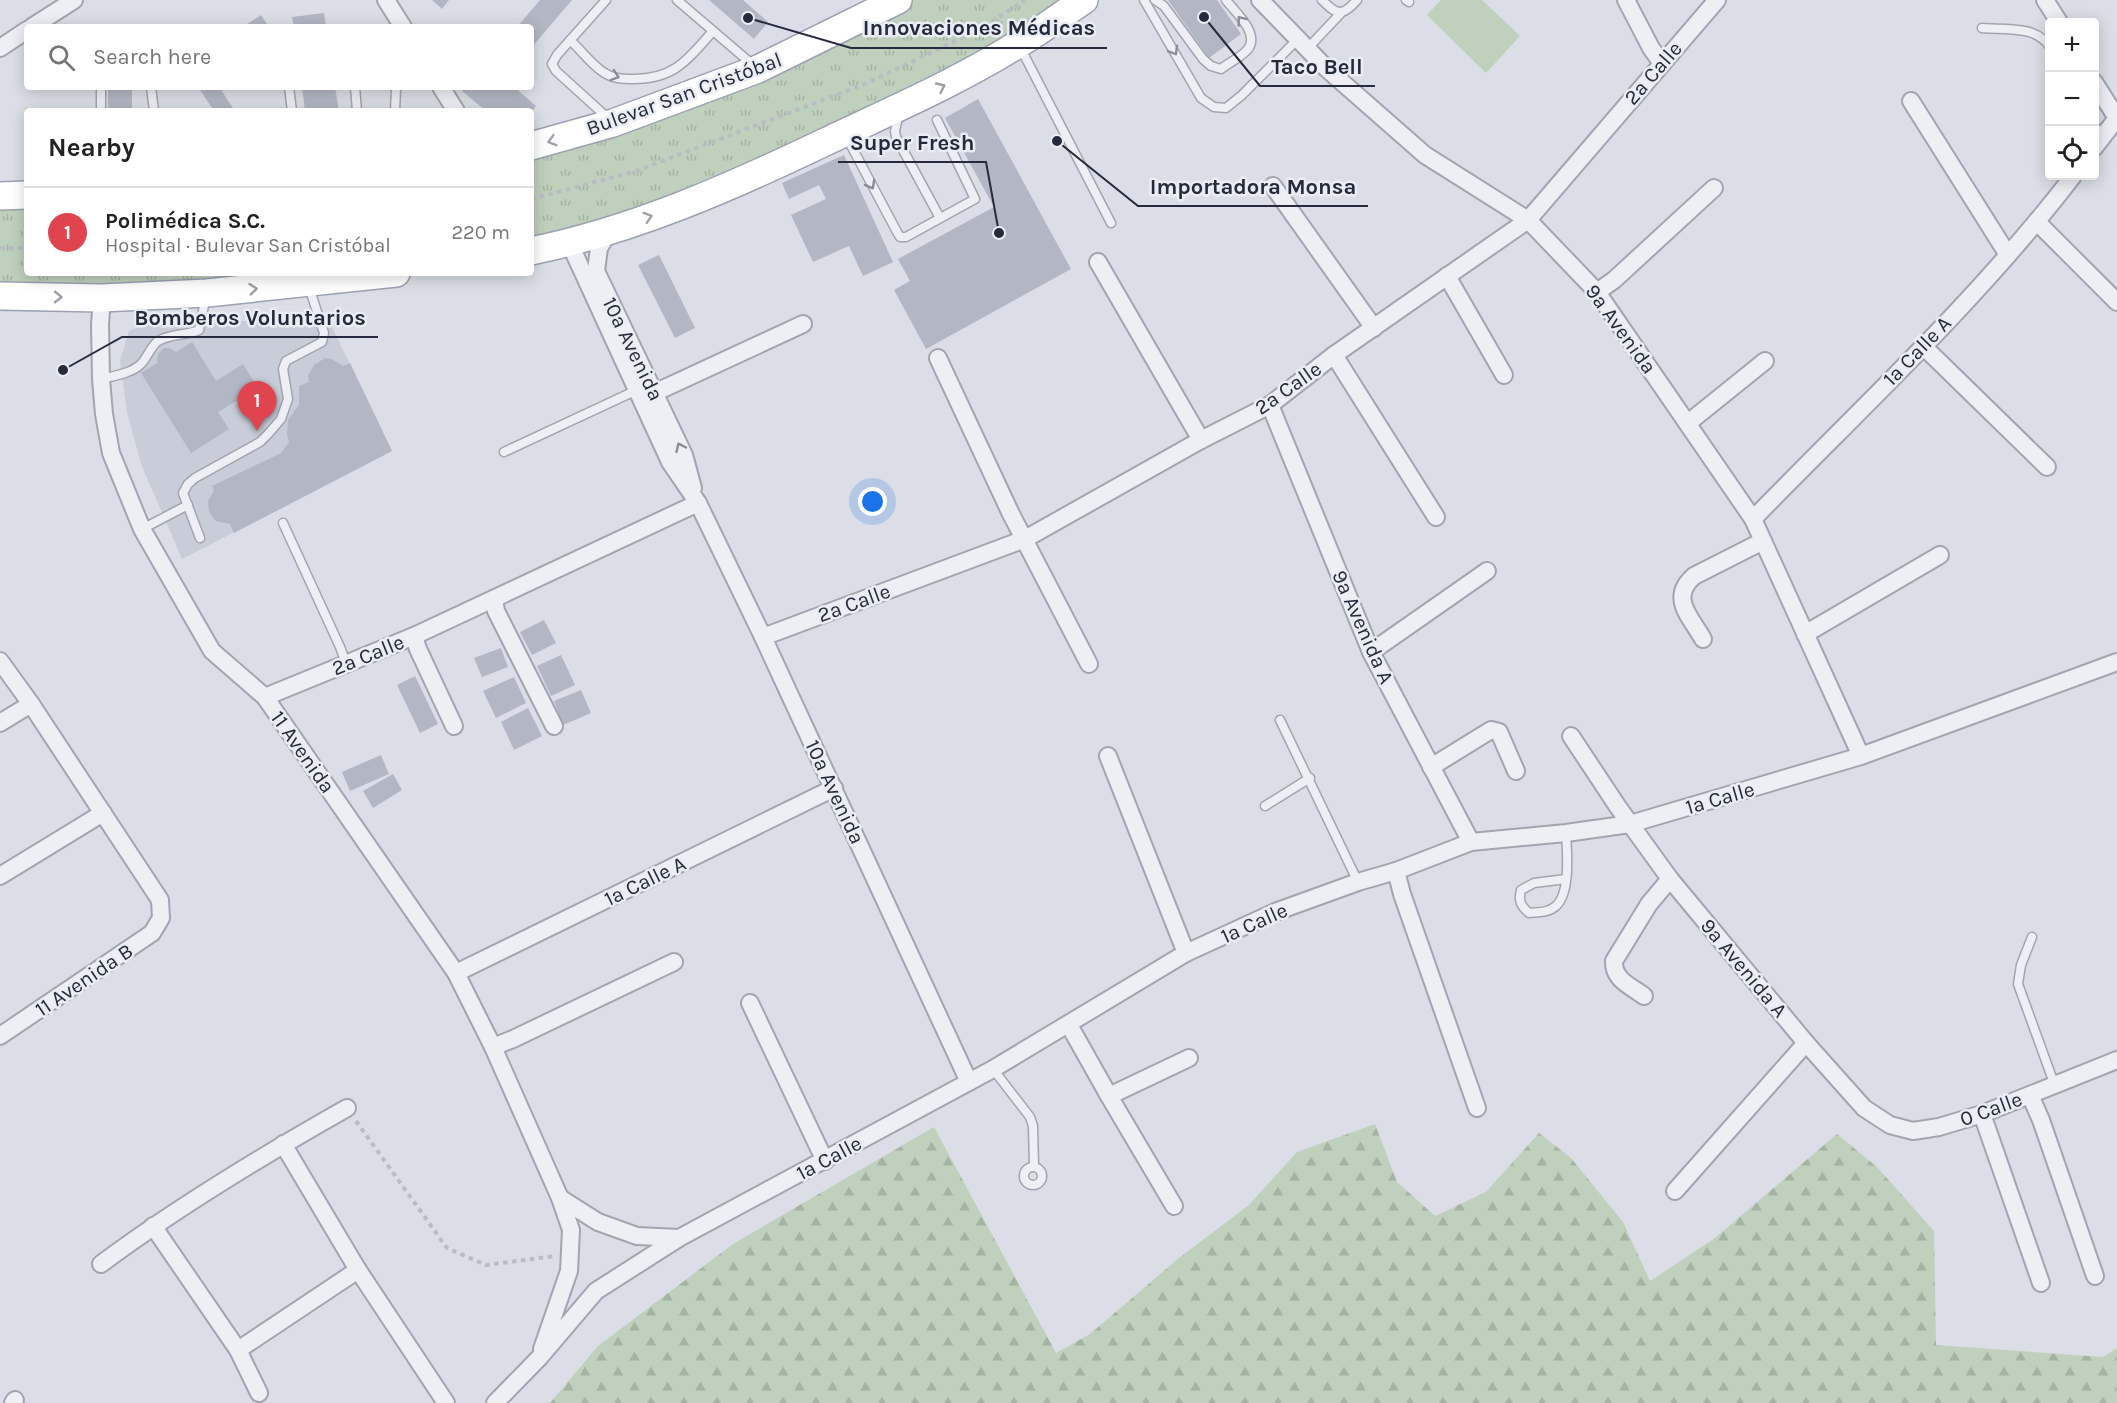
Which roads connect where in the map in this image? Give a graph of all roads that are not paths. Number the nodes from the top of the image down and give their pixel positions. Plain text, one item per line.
1 (74, 0) edge
2 (386, 0) edge
3 (606, 0) edge
4 (677, 0) edge
5 (1084, 0) edge
6 (1144, 0) edge
7 (1155, 0) edge
8 (1226, 0) edge
9 (1322, 0) edge
10 (1357, 0) edge
11 (1626, 0) edge
12 (1717, 0) edge
13 (2045, 0) edge
14 (886, 3) edge
15 (1267, 3) edge
16 (1341, 13) junction
17 (2056, 18) edge
18 (37, 24) edge
19 (401, 24) edge
20 (1982, 28) dead end
21 (713, 31) junction
22 (24, 32) edge
23 (570, 40) junction
24 (2045, 41) edge
25 (1019, 44) junction
26 (1302, 44) junction
27 (0, 48) edge
28 (1662, 63) junction
29 (758, 69) junction
30 (101, 90) edge
31 (151, 90) edge
32 (289, 90) edge
33 (356, 90) edge
34 (396, 90) edge
35 (443, 90) edge
36 (2099, 90) edge
37 (1911, 101) dead end
38 (901, 106) junction
39 (101, 108) edge
40 (154, 108) edge
41 (292, 108) edge
42 (357, 108) edge
43 (395, 108) edge
44 (454, 108) edge
45 (2117, 118) edge
46 (937, 120) dead end
47 (613, 123) junction
48 (844, 133) junction
49 (2099, 135) edge
50 (534, 145) edge
51 (2070, 180) edge
52 (1273, 186) dead end
53 (1714, 189) dead end
54 (940, 218) junction
55 (1528, 220) junction
56 (2037, 222) junction
57 (1111, 223) dead end
58 (611, 229) junction
59 (568, 242) junction
60 (534, 250) edge
61 (2007, 255) junction
62 (1098, 262) dead end
63 (336, 276) edge
64 (1447, 276) junction
65 (308, 283) junction
66 (1597, 292) junction
67 (207, 293) junction
68 (0, 296) edge
69 (102, 298) junction
70 (2117, 302) edge
71 (803, 324) dead end
72 (1374, 328) junction
73 (1924, 347) junction
74 (1334, 354) junction
75 (938, 358) dead end
76 (1765, 361) dead end
77 (1504, 375) dead end
78 (101, 379) junction
79 (637, 390) junction
80 (654, 393) junction
81 (1270, 405) junction
82 (1688, 423) junction
83 (1201, 440) junction
84 (504, 452) dead end
85 (2047, 467) dead end
86 (698, 503) junction
87 (188, 505) junction
88 (1436, 518) dead end
89 (1753, 519) junction
90 (282, 523) dead end
91 (142, 529) junction
92 (200, 538) dead end
93 (1025, 539) junction
94 (1763, 541) junction
95 (1940, 555) dead end
96 (1487, 572) dead end
97 (494, 599) junction
98 (1805, 634) junction
99 (414, 636) junction
100 (763, 637) junction
101 (1703, 639) dead end
102 (1371, 652) junction
103 (0, 661) edge
104 (2117, 662) edge
105 (346, 663) junction
106 (1089, 664) dead end
107 (265, 697) junction
108 (31, 704) junction
109 (1280, 720) dead end
110 (0, 723) edge
111 (454, 726) dead end
112 (554, 726) dead end
113 (1571, 736) dead end
114 (1108, 756) dead end
115 (1861, 756) junction
116 (1431, 766) junction
117 (1516, 771) dead end
118 (1310, 778) junction
119 (834, 788) junction
120 (1264, 806) dead end
121 (103, 813) junction
122 (1630, 824) junction
123 (1566, 833) junction
124 (1471, 842) junction
125 (1396, 871) junction
126 (0, 876) edge
127 (1566, 879) junction
128 (1670, 879) junction
129 (1358, 882) junction
130 (2032, 937) dead end
131 (1186, 953) junction
132 (674, 962) dead end
133 (456, 973) junction
134 (1644, 996) dead end
135 (750, 1003) dead end
136 (1069, 1025) junction
137 (0, 1036) edge
138 (1806, 1043) junction
139 (493, 1047) junction
140 (1189, 1058) dead end
141 (2117, 1060) edge
142 (993, 1069) junction
143 (969, 1082) junction
144 (2055, 1086) junction
145 (2030, 1095) junction
146 (1109, 1096) junction
147 (346, 1108) road end
148 (1477, 1108) dead end
149 (1864, 1108) joint
150 (1982, 1114) junction
151 (283, 1144) junction
152 (825, 1161) junction
153 (1034, 1166) dead end
154 (1675, 1191) dead end
155 (560, 1198) junction
156 (1174, 1206) dead end
157 (153, 1226) junction
158 (679, 1238) junction
159 (101, 1264) dead end
160 (358, 1270) junction
161 (2095, 1276) dead end
162 (2041, 1283) dead end
163 (238, 1350) junction
164 (539, 1358) junction
165 (259, 1393) dead end
166 (446, 1403) edge
167 (495, 1403) edge

1 - 18 street
2 - 19 street
3 - 23 lane
4 - 21 lane
5 - 25 main road
6 -> 26 lane
7 -> 8 lane
9 - 16 lane
10 - 16 lane
11 - 28 street
12 - 28 street, 2a Calle
13 - 17 street
14 - 29 main road, Bulevar San Cristóbal
15 - 26 street, 9a Avenida
16 - 26 lane
20 - 24 lane
23 -> 21 lane
21 - 29 lane
22 - 27 street
23 - 47 lane
38 -> 25 main road
25 - 57 lane
26 - 55 street, 9a Avenida
28 - 55 street, 2a Calle
29 - 47 main road, Bulevar San Cristóbal
30 - 39 lane
31 - 40 lane
32 - 41 lane
33 - 42 lane
34 - 43 lane
35 - 44 street
36 - 45 street
37 - 61 street
38 - 48 main road
38 - 54 lane
45 - 49 street
46 - 54 lane
47 -> 50 main road, Bulevar San Cristóbal
48 -> 54 lane
58 -> 48 main road
51 - 56 street, 1a Calle A
52 - 72 street
53 - 66 street
55 - 64 street, 2a Calle
55 - 66 street, 9a Avenida
56 - 61 street, 1a Calle A
56 - 70 street
58 - 59 main road
58 - 80 street, 10a Avenida
59 - 60 main road
59 - 79 street, 10a Avenida
61 - 73 street, 1a Calle A
62 - 83 street
63 - 65 main road
64 - 72 street, 2a Calle
64 - 77 street
67 -> 65 main road
65 - 87 lane
66 - 82 street, 9a Avenida
67 - 69 main road
67 - 78 lane
68 -> 69 main road
69 - 78 street, 11 Avenida
71 - 80 street
72 - 74 street, 2a Calle
73 - 85 street
73 - 89 street, 1a Calle A
74 - 81 street, 2a Calle
74 - 88 street
75 - 93 street
76 - 82 street
78 - 91 street, 11 Avenida
79 - 84 lane
79 - 86 street, 10a Avenida
86 -> 80 street, 10a Avenida
81 - 83 street, 2a Calle
81 - 102 street, 9a Avenida A
82 - 89 street, 9a Avenida
83 - 93 street, 2a Calle
86 - 97 street, 2a Calle
86 - 100 street, 10a Avenida
87 - 91 lane
87 - 92 lane
89 - 94 street, 9a Avenida
90 - 105 lane
91 - 107 street, 11 Avenida
93 - 100 street, 2a Calle
93 - 106 street
94 - 98 street, 9a Avenida
94 - 101 street
95 - 98 street
96 - 102 street
97 - 99 street, 2a Calle
97 - 112 street
98 - 115 street, 9a Avenida
99 - 105 street, 2a Calle
99 - 111 street
100 - 119 street, 10a Avenida
102 - 116 street, 9a Avenida A
103 - 108 street
104 - 115 street, 1a Calle
105 - 107 street, 2a Calle
107 - 133 street, 11 Avenida
108 - 110 street
108 - 121 street
109 - 118 lane
113 - 122 street, 9a Avenida A
114 - 131 street
115 - 122 street, 1a Calle
116 - 117 street
116 - 124 street, 9a Avenida A
118 - 120 lane
118 - 129 lane
119 - 133 street, 1a Calle A
119 - 143 street, 10a Avenida
121 - 126 street
121 - 137 street, 11 Avenida B
122 - 123 street, 1a Calle
122 - 128 street, 9a Avenida A
123 - 124 street, 1a Calle
123 - 127 lane
124 - 125 street, 1a Calle
125 - 129 street, 1a Calle
125 - 148 street
127 - 127 lane
128 - 134 street
128 - 138 street, 9a Avenida A
129 - 131 street, 1a Calle
130 - 144 lane
131 - 136 street, 1a Calle
132 - 139 street
133 - 139 street, 11 Avenida
135 - 152 street
136 - 142 street, 1a Calle
136 - 146 street
138 - 149 street, 9a Avenida A
138 - 154 street
139 - 155 street, 11 Avenida
140 - 146 street
141 - 144 street, 0 Calle
142 - 143 street, 1a Calle
142 - 153 lane
143 - 152 street, 1a Calle
144 - 145 street, 0 Calle
145 - 150 street, 0 Calle
145 - 161 street
146 - 156 street
147 - 151 street
149 - 150 street, 0 Calle
150 - 162 street
151 - 157 street
151 - 160 street
152 - 158 street, 1a Calle
155 - 158 street
155 - 164 street, 11 Avenida
157 - 159 street
157 - 163 street
158 - 164 street, 1a Calle
160 - 163 street
160 - 166 street
163 - 165 street
164 - 167 street, 1a Calle

